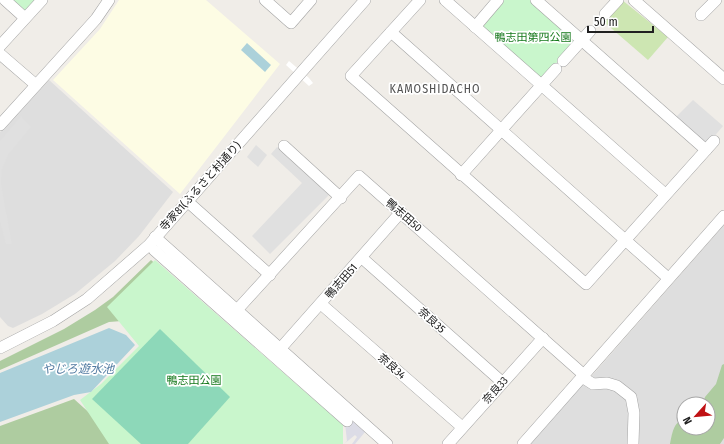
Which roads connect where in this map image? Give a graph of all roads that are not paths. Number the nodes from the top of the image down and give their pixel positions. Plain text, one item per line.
1 (6, 0) edge
2 (42, 0) edge
3 (109, 0) edge
4 (265, 0) edge
5 (311, 0) edge
6 (365, 0) edge
7 (420, 0) edge
8 (445, 0) edge
9 (498, 0) edge
10 (536, 0) edge
11 (618, 0) edge
12 (634, 0) edge
13 (717, 0) edge
14 (724, 6) edge
15 (605, 14) dead end
16 (701, 15) dead end
17 (25, 18) junction
18 (475, 27) junction
19 (590, 31) dead end
20 (391, 32) junction
21 (581, 40) junction
22 (0, 46) edge
23 (0, 54) edge
24 (724, 79) edge
25 (36, 86) junction
26 (541, 86) junction
27 (0, 125) edge
28 (501, 130) junction
29 (714, 141) dead end
30 (284, 146) dead end
31 (706, 150) junction
32 (460, 174) junction
33 (665, 194) junction
34 (341, 198) junction
35 (187, 201) junction
36 (401, 212) junction
37 (724, 216) edge
38 (155, 237) junction
39 (624, 240) junction
40 (154, 250) dead end
41 (362, 258) junction
42 (270, 275) junction
43 (668, 278) junction
44 (321, 304) junction
45 (237, 310) junction
46 (543, 338) junction
47 (0, 348) edge
48 (280, 348) junction
49 (583, 376) junction
50 (502, 382) junction
51 (347, 421) dead end
52 (462, 427) junction
53 (387, 444) edge
54 (448, 444) edge
55 (523, 444) edge
56 (633, 444) edge

1 - 17 street
2 - 17 street
3 - 25 street
4 - 5 street
6 - 35 street, 寺家81(ふるさと村通り)
7 - 20 street
8 - 18 street
9 - 18 street
10 - 21 street
11 - 15 street
12 - 24 street
13 - 14 street
13 - 16 street
17 - 22 street
18 - 26 street
19 - 21 street
20 - 28 street
20 - 32 street
21 - 26 street
21 - 31 street
23 - 25 street
25 - 27 street
26 - 28 street
26 - 33 street
28 - 32 street
28 - 39 street
29 - 31 street
30 - 34 street
31 - 33 street
32 - 39 street
33 - 39 street
34 - 36 street, 鴨志田50
34 - 42 street, 鴨志田50
35 - 38 street, 寺家81(ふるさと村通り)
35 - 42 street
36 - 41 street, 鴨志田51
36 - 46 street, 鴨志田50
37 - 43 street
38 - 45 street
38 - 47 street, 寺家81(ふるさと村通り)
39 - 43 street
40 - 51 street
41 - 44 street, 鴨志田51
41 - 50 street, 奈良35
42 - 45 street, 鴨志田50
43 - 49 street
44 - 48 street, 鴨志田51
44 - 52 street, 奈良34
45 - 48 street
46 - 49 street, 鴨志田50
46 - 50 street, 奈良33
48 - 53 street
49 - 55 street
49 - 56 street
50 - 52 street, 奈良33
52 - 54 street, 奈良33

